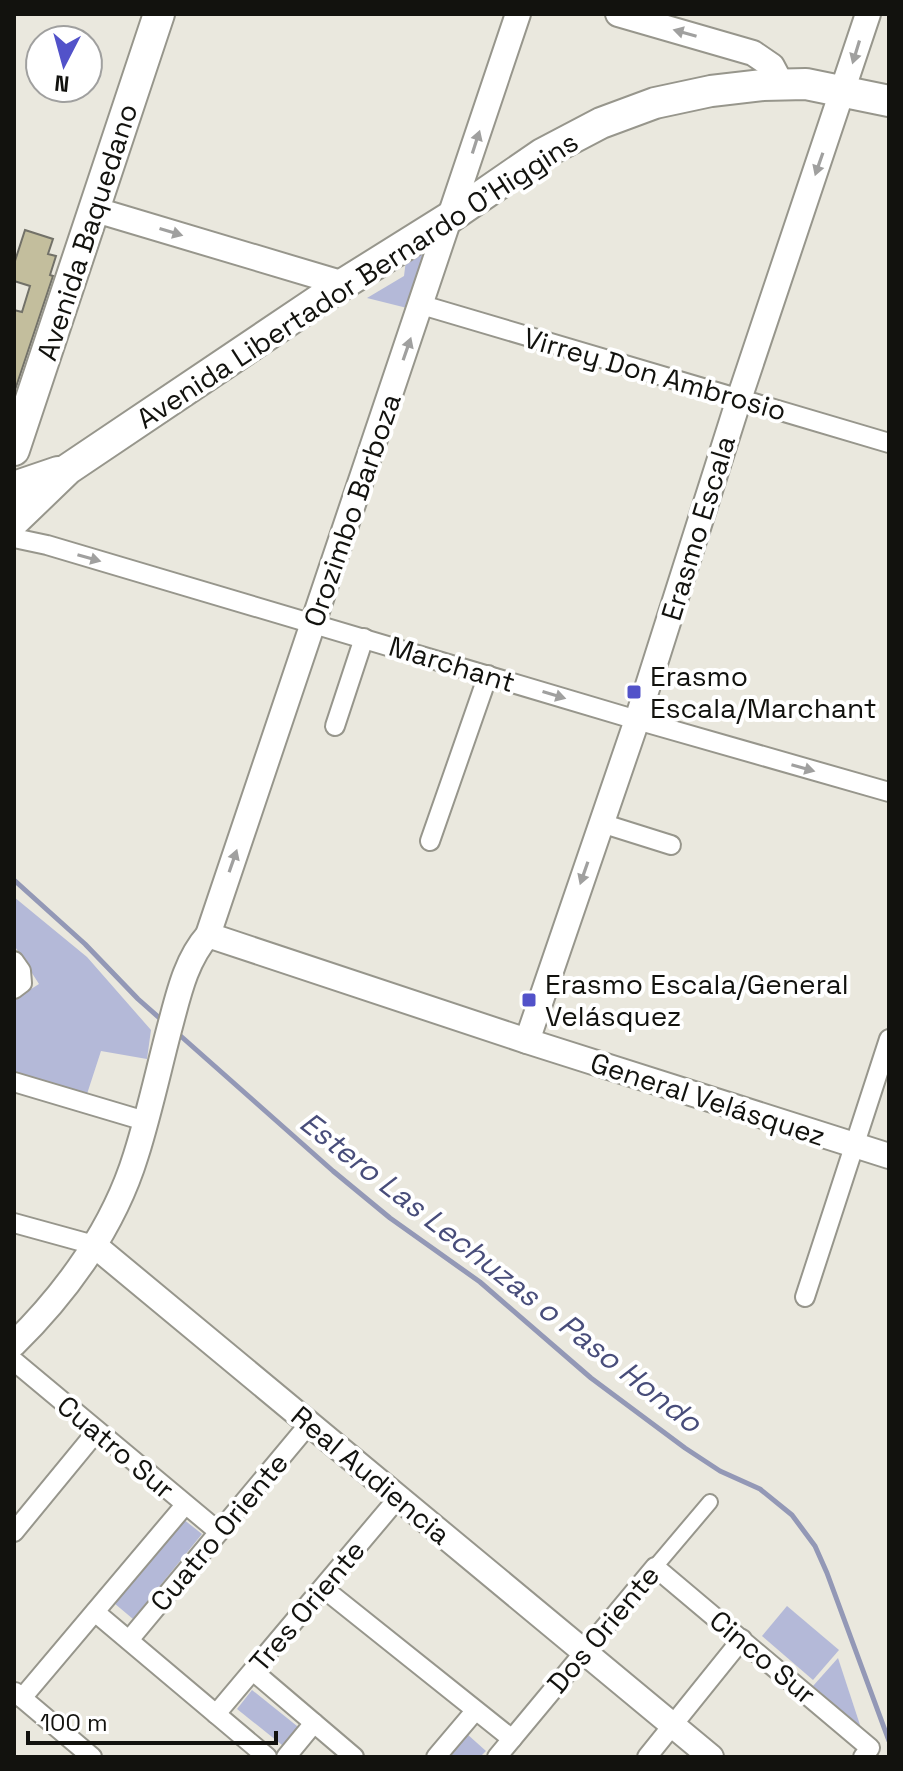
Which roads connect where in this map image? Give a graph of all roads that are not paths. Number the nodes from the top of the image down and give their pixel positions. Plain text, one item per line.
1 (159, 14) edge
2 (518, 14) edge
3 (618, 14) edge
4 (868, 14) edge
5 (781, 83) junction
6 (844, 90) junction
7 (889, 101) edge
8 (96, 210) junction
9 (452, 216) junction
10 (344, 284) junction
11 (422, 305) junction
12 (739, 399) junction
13 (889, 443) edge
14 (14, 450) edge
15 (68, 469) junction
16 (14, 487) edge
17 (14, 521) edge
18 (14, 538) edge
19 (314, 623) junction
20 (364, 638) junction
21 (488, 675) junction
22 (637, 720) junction
23 (335, 726) dead end
24 (889, 792) edge
25 (601, 823) junction
26 (430, 841) dead end
27 (671, 845) dead end
28 (208, 935) junction
29 (14, 961) edge
30 (18, 986) edge
31 (889, 1039) edge
32 (527, 1041) junction
33 (14, 1082) edge
34 (145, 1121) junction
35 (854, 1146) junction
36 (889, 1156) edge
37 (14, 1223) edge
38 (94, 1245) junction
39 (805, 1297) dead end
40 (14, 1344) edge
41 (14, 1361) edge
42 (309, 1424) junction
43 (97, 1431) junction
44 (398, 1498) junction
45 (710, 1502) dead end
46 (185, 1505) junction
47 (14, 1532) edge
48 (219, 1532) junction
49 (655, 1567) junction
50 (323, 1588) junction
51 (95, 1612) junction
52 (742, 1639) junction
53 (129, 1640) junction
54 (583, 1651) junction
55 (253, 1671) junction
56 (18, 1695) edge
57 (475, 1711) junction
58 (216, 1714) junction
59 (314, 1723) junction
60 (673, 1726) junction
61 (512, 1739) junction
62 (866, 1752) edge
63 (92, 1757) edge
64 (267, 1757) edge
65 (286, 1757) edge
66 (354, 1757) edge
67 (436, 1757) edge
68 (497, 1757) edge
69 (647, 1757) edge
70 (711, 1757) edge

1 - 8 main road, Avenida Baquedano
9 -> 2 street, Orozimbo Barboza
5 -> 3 street
4 -> 6 street, Erasmo Escala
5 - 6 main road, Avenida Libertador Bernardo O'Higgins
5 - 9 main road, Avenida Libertador Bernardo O'Higgins
6 - 7 main road, Avenida Libertador Bernardo O'Higgins
6 -> 12 street, Erasmo Escala
8 -> 10 street
8 - 14 main road, Avenida Baquedano
9 - 10 main road, Avenida Libertador Bernardo O'Higgins
9 - 11 street, Orozimbo Barboza
10 - 15 main road, Avenida Libertador Bernardo O'Higgins
11 - 12 street, Virrey Don Ambrosio
19 -> 11 street, Orozimbo Barboza
12 - 13 street, Virrey Don Ambrosio
12 - 22 street, Erasmo Escala
15 - 16 main road, Avenida Libertador Bernardo O'Higgins
15 - 17 main road, Avenida Libertador Bernardo O'Higgins
18 -> 19 street, Marchant
19 - 20 street, Marchant
28 -> 19 street, Orozimbo Barboza
20 - 21 street, Marchant
20 - 23 street
21 -> 22 street, Marchant
21 - 26 street
22 -> 24 street, Marchant
22 - 25 street, Erasmo Escala
25 - 27 street
25 -> 32 street, Erasmo Escala
28 - 32 street, General Velásquez
28 - 34 street, Orozimbo Barboza
29 - 30 street
31 - 35 street
32 - 35 street, General Velásquez
33 - 34 street
34 - 38 street, Orozimbo Barboza
35 - 36 street, General Velásquez
35 - 39 street
37 - 38 street, Real Audiencia
38 - 40 street, Orozimbo Barboza
38 - 42 street, Real Audiencia
41 - 43 street, Cuatro Sur
42 - 44 street, Real Audiencia
42 - 48 street, Cuatro Oriente
43 - 46 street, Cuatro Sur
43 - 47 street
44 - 50 street, Tres Oriente
44 - 54 street, Real Audiencia
45 - 49 street, Dos Oriente
46 - 48 street, Cuatro Sur
46 - 51 street, Cuatro Oriente
48 - 53 street, Cuatro Oriente
49 - 52 street, Cinco Sur
49 - 54 street, Dos Oriente
50 - 55 street, Tres Oriente
50 - 57 street
51 - 53 street
51 - 56 street, Cuatro Oriente
52 - 60 street
52 - 62 street, Cinco Sur
53 - 58 street
54 - 60 street, Real Audiencia
54 - 61 street, Dos Oriente
55 - 58 street, Tres Oriente
55 - 59 street
56 - 63 street
57 - 61 street
57 - 67 street
58 - 64 street
59 - 65 street
59 - 66 street
60 - 69 street
60 - 70 street, Real Audiencia
61 - 68 street, Dos Oriente

